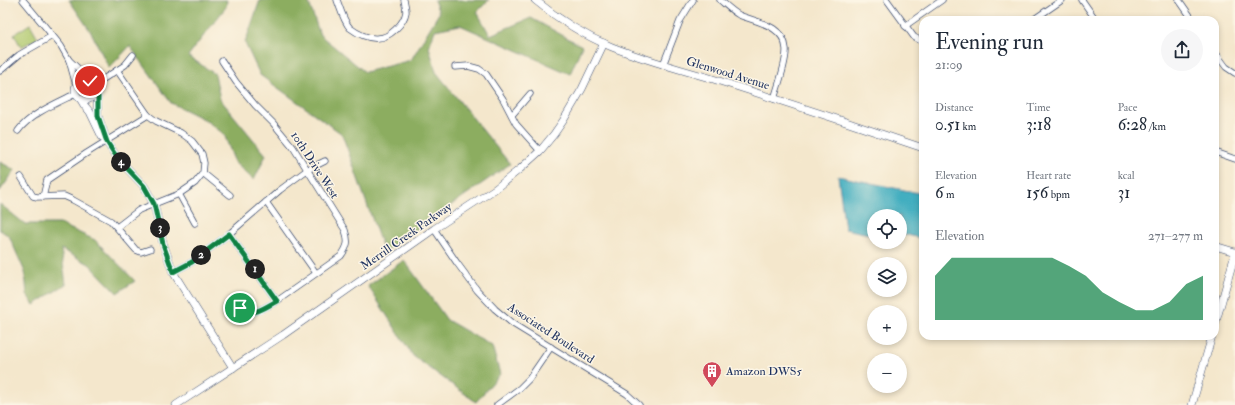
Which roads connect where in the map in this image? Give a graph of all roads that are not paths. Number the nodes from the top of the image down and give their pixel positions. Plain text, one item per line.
1 (23, 0) edge
2 (337, 0) edge
3 (404, 0) edge
4 (535, 0) edge
5 (693, 0) edge
6 (720, 0) edge
7 (887, 0) edge
8 (942, 0) edge
9 (1062, 0) edge
10 (1082, 0) edge
11 (1179, 0) edge
12 (919, 16) edge
13 (919, 16) edge
14 (1039, 16) edge
15 (1093, 16) edge
16 (1190, 16) edge
17 (905, 26) junction
18 (52, 36) junction
19 (919, 40) edge
20 (604, 43) junction
21 (133, 55) dead end
22 (1219, 58) edge
23 (69, 60) junction
24 (222, 61) dead end
25 (663, 65) junction
26 (455, 67) dead end
27 (0, 70) edge
28 (117, 70) junction
29 (1235, 73) edge
30 (76, 86) junction
31 (93, 86) junction
32 (75, 94) junction
33 (530, 94) dead end
34 (774, 99) junction
35 (81, 100) junction
36 (512, 115) junction
37 (148, 116) junction
38 (18, 131) dead end
39 (107, 142) junction
40 (919, 147) edge
41 (540, 150) junction
42 (1219, 153) edge
43 (1235, 159) edge
44 (324, 161) dead end
45 (307, 170) junction
46 (203, 173) junction
47 (21, 177) dead end
48 (179, 194) junction
49 (230, 195) dead end
50 (43, 197) junction
51 (266, 202) junction
52 (154, 204) junction
53 (194, 223) dead end
54 (117, 227) junction
55 (434, 229) junction
56 (229, 234) junction
57 (1219, 247) edge
58 (150, 249) dead end
59 (1235, 253) edge
60 (173, 272) junction
61 (316, 273) junction
62 (232, 297) dead end
63 (277, 301) junction
64 (1219, 311) edge
65 (1211, 340) edge
66 (551, 347) junction
67 (233, 368) junction
68 (176, 405) edge
69 (497, 405) edge
70 (638, 405) edge
71 (1192, 405) edge

1 - 18 street
2 - 3 street
4 - 20 street, Glenwood Avenue
5 - 25 street
6 - 34 street
7 - 17 street
8 - 13 street
9 - 14 street
10 - 15 street
11 - 16 street
12 - 17 street
17 - 19 street
18 - 23 street
18 - 27 street
20 - 25 street, Glenwood Avenue
20 - 41 street, Merrill Creek Parkway
21 - 28 street
22 - 29 street
23 - 30 street
23 - 31 street
24 - 45 street, 10th Drive West
25 - 34 street, Glenwood Avenue
26 - 36 street
28 - 31 street
28 - 37 street
30 - 31 street
30 - 32 street
31 - 35 street
31 - 39 street
32 - 35 street
32 - 38 street
33 - 36 street
34 - 40 street, Glenwood Avenue
35 - 39 street
36 - 41 street
37 - 39 street
37 - 46 street
39 - 50 street
39 - 52 street
41 - 55 street, Merrill Creek Parkway
42 - 43 street
44 - 45 street
45 - 51 street
45 - 61 street, 10th Drive West
46 - 48 street
46 - 49 street
47 - 50 street
48 - 52 street
48 - 53 street
50 - 54 street
51 - 56 street
51 - 61 street
52 - 54 street
52 - 60 street
54 - 58 street
55 - 66 street, Associated Boulevard
55 - 67 street, Merrill Creek Parkway
56 - 60 street
56 - 63 street
57 - 59 street
59 - 64 street
60 - 67 street
61 - 63 street
62 - 63 street
65 - 71 street
66 - 69 street
66 - 70 street, Associated Boulevard
67 - 68 street, Merrill Creek Parkway

